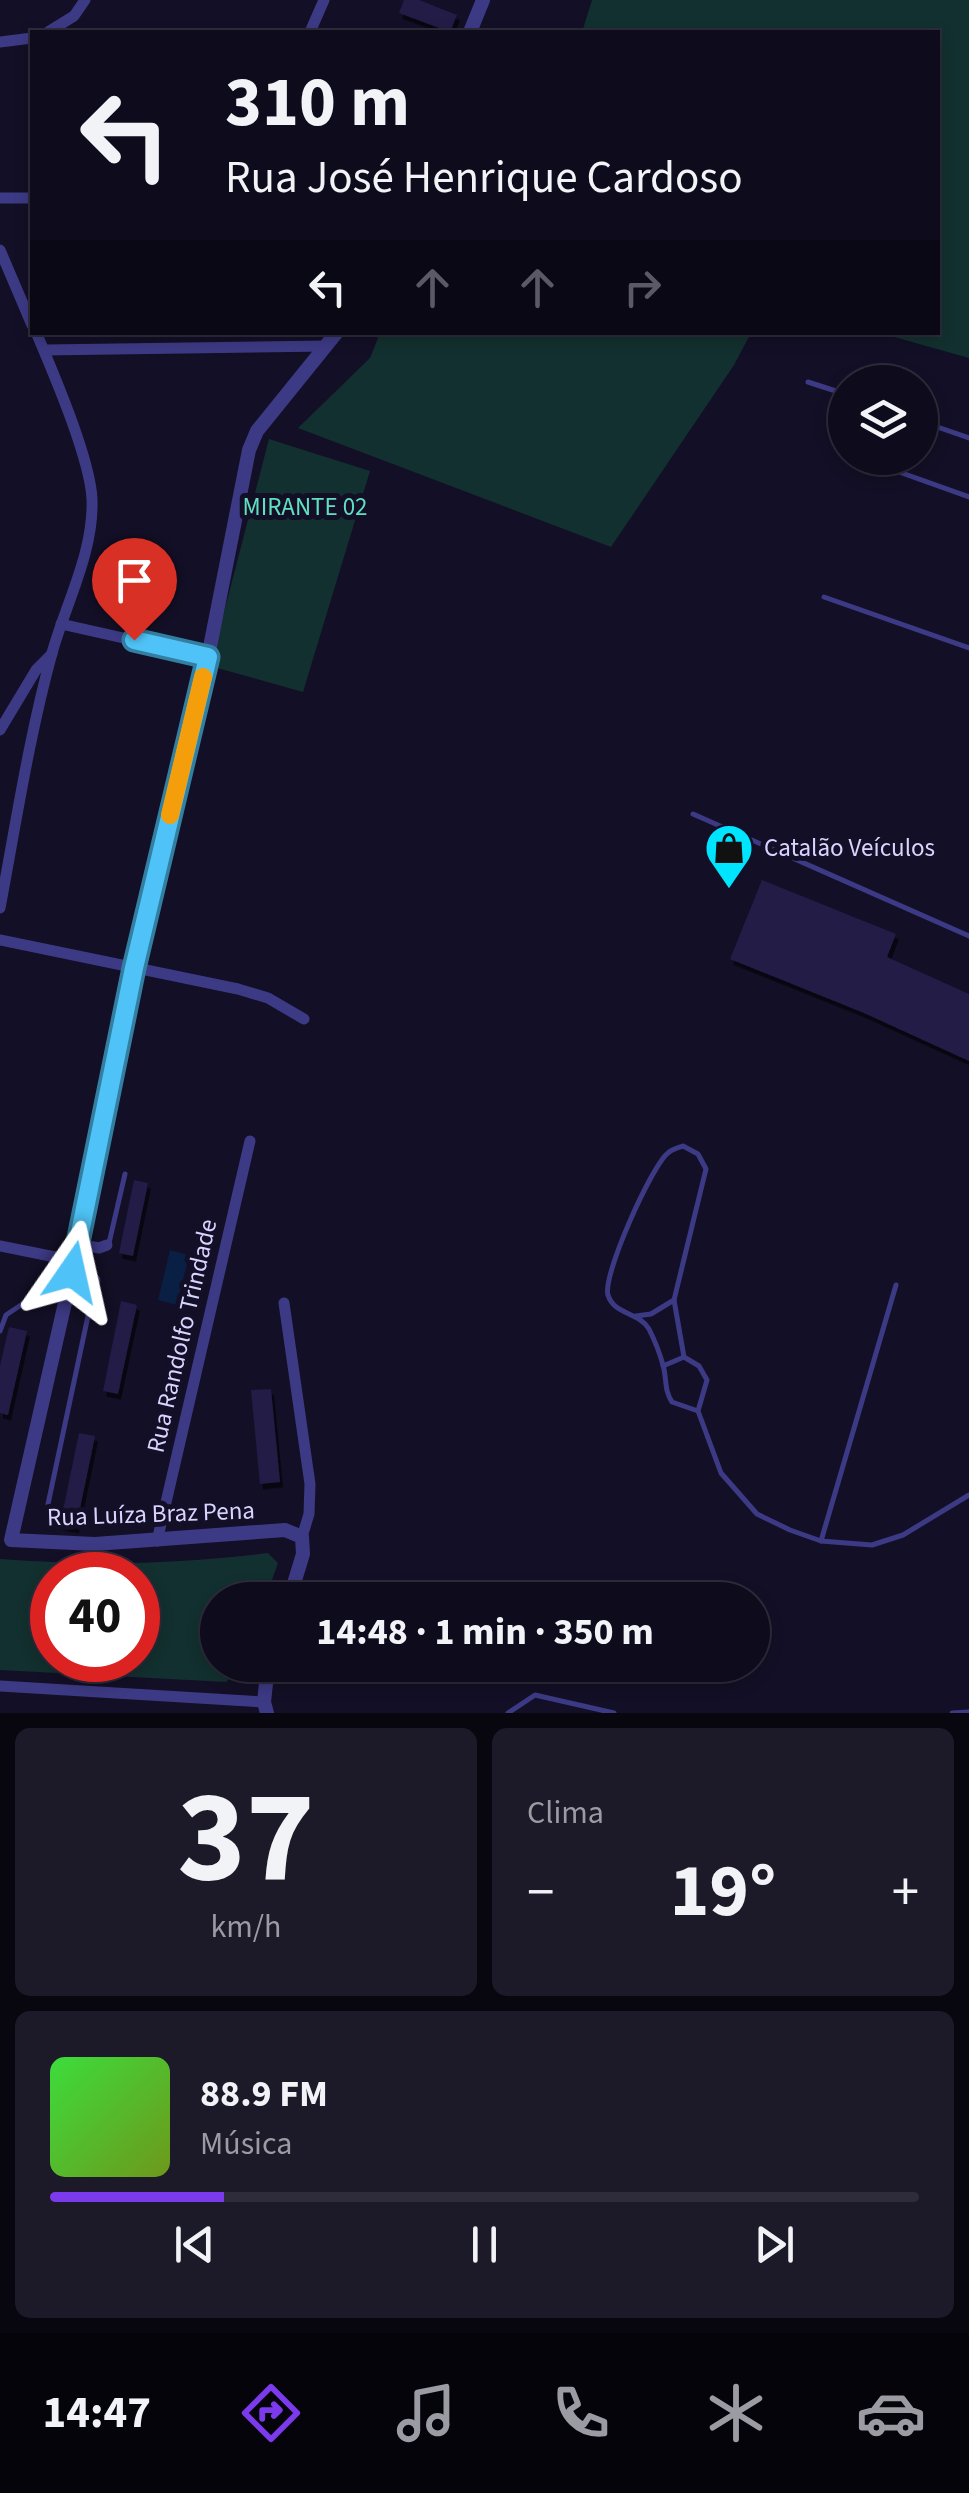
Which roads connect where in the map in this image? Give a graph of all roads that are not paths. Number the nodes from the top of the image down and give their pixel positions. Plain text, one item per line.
1 (324, 0) edge
2 (483, 0) edge
3 (84, 1) edge
4 (51, 30) edge
5 (311, 30) edge
6 (471, 30) edge
7 (30, 38) edge
8 (0, 42) edge
9 (0, 198) edge
10 (30, 198) edge
11 (0, 250) edge
12 (30, 320) edge
13 (37, 335) edge
14 (335, 335) edge
15 (327, 346) junction
16 (44, 350) junction
17 (808, 382) dead end
18 (828, 388) edge
19 (938, 427) edge
20 (969, 438) edge
21 (909, 475) edge
22 (969, 496) edge
23 (824, 597) dead end
24 (61, 624) junction
25 (969, 648) edge
26 (52, 654) junction
27 (208, 657) junction
28 (0, 730) edge
29 (693, 814) dead end
30 (0, 908) edge
31 (969, 936) edge
32 (0, 940) edge
33 (134, 968) junction
34 (304, 1019) dead end
35 (250, 1141) dead end
36 (125, 1174) dead end
37 (78, 1244) junction
38 (107, 1245) joint
39 (0, 1246) edge
40 (73, 1267) junction
41 (95, 1280) joint
42 (896, 1286) dead end
43 (68, 1290) junction
44 (36, 1296) joint
45 (674, 1300) junction
46 (284, 1304) dead end
47 (636, 1316) junction
48 (0, 1331) edge
49 (684, 1357) junction
50 (663, 1366) junction
51 (698, 1411) junction
52 (969, 1495) edge
53 (48, 1504) dead end
54 (302, 1537) junction
55 (6, 1539) edge
56 (822, 1540) junction
57 (157, 1541) junction
58 (294, 1582) edge
59 (267, 1682) edge
60 (0, 1686) edge
61 (266, 1708) edge
62 (969, 1712) edge
63 (508, 1713) edge
64 (614, 1713) edge
65 (952, 1713) edge

1 - 5 street
2 - 6 street
3 - 4 street
7 - 8 street
9 - 10 street
11 - 12 street
13 - 16 street
14 - 15 street
15 - 16 street
15 - 27 street
16 - 24 street
17 - 18 lane
19 - 20 lane
21 - 22 lane
23 - 25 lane
24 - 26 street
24 - 27 street
26 - 28 street
26 - 30 street
27 - 33 street
29 - 31 lane
32 - 33 street
33 - 34 street
33 - 37 street
35 - 57 street, Rua Randolfo Trindade
36 - 38 lane
37 - 38 street
37 - 40 street
39 - 40 street
40 - 41 street
40 - 43 street
41 - 53 lane
42 - 56 lane
43 - 44 street
43 - 55 street
44 - 48 lane
45 - 47 lane
45 - 47 lane
45 - 49 lane
46 - 54 street
47 - 50 lane
49 - 50 lane
49 - 51 lane
50 - 51 lane
51 - 56 lane
52 - 56 lane
54 - 57 street, Rua Luíza Braz Pena
54 - 58 street
55 - 57 street, Rua Luíza Braz Pena
59 - 61 street
60 - 61 street
62 - 65 lane
63 - 64 lane

